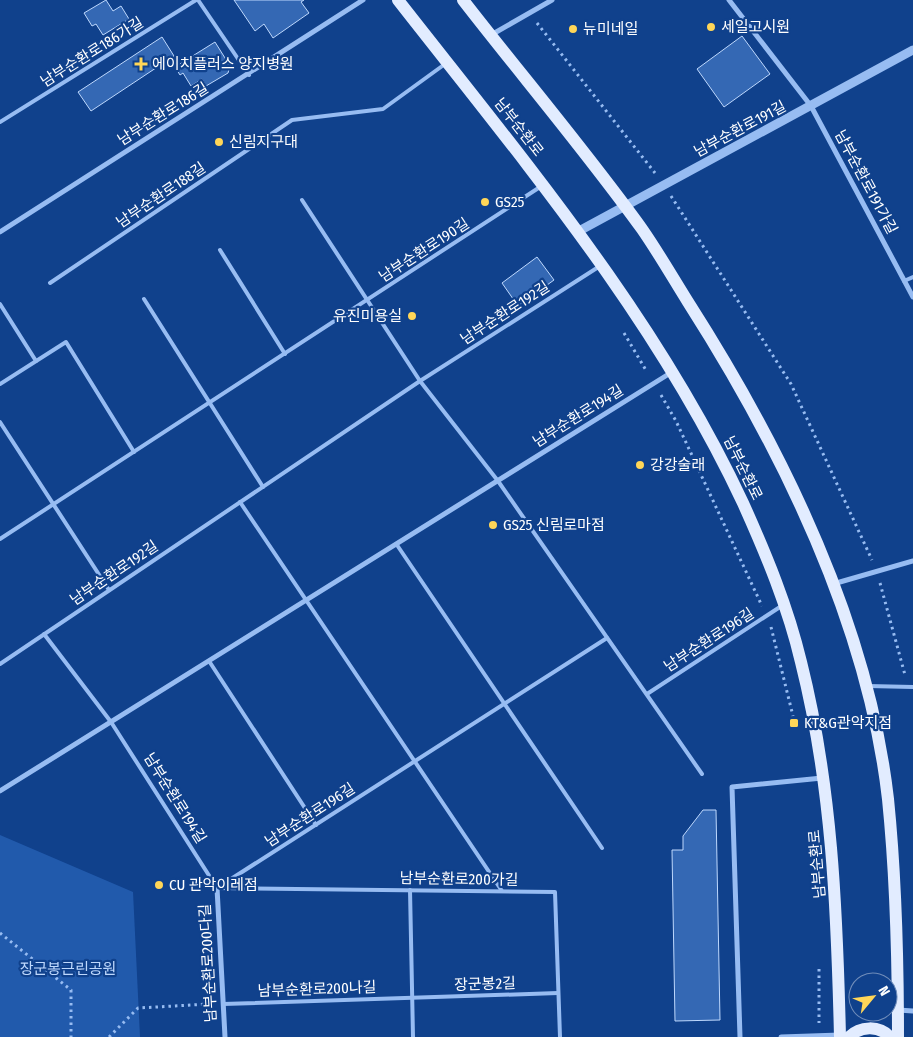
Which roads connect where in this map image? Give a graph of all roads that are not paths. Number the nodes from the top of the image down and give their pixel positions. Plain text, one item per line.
1 (197, 0) edge
2 (363, 0) edge
3 (398, 0) edge
4 (463, 0) edge
5 (552, 0) edge
6 (729, 0) edge
7 (490, 36) junction
8 (913, 50) edge
9 (447, 62) junction
10 (249, 75) junction
11 (811, 106) junction
12 (0, 122) edge
13 (543, 185) junction
14 (302, 200) dead end
15 (625, 206) junction
16 (579, 231) junction
17 (0, 232) edge
18 (220, 250) dead end
19 (602, 264) junction
20 (913, 277) edge
21 (904, 282) junction
22 (50, 283) dead end
23 (913, 297) edge
24 (144, 299) dead end
25 (367, 300) junction
26 (0, 304) edge
27 (285, 354) junction
28 (36, 361) junction
29 (673, 372) junction
30 (420, 381) junction
31 (0, 384) edge
32 (209, 403) junction
33 (0, 422) edge
34 (134, 452) junction
35 (498, 481) junction
36 (262, 487) junction
37 (240, 502) junction
38 (54, 504) junction
39 (0, 539) edge
40 (397, 545) junction
41 (913, 561) edge
42 (833, 584) junction
43 (109, 590) junction
44 (307, 600) junction
45 (783, 605) junction
46 (44, 634) junction
47 (607, 638) junction
48 (209, 661) junction
49 (0, 664) edge
50 (866, 686) junction
51 (911, 687) edge
52 (647, 694) junction
53 (505, 704) junction
54 (111, 722) junction
55 (415, 761) junction
56 (702, 774) dead end
57 (825, 778) junction
58 (0, 791) edge
59 (316, 825) junction
60 (602, 848) dead end
61 (217, 888) junction
62 (410, 890) junction
63 (502, 891) junction
64 (897, 972) edge
65 (558, 993) junction
66 (412, 998) junction
67 (223, 1004) junction
68 (898, 1010) edge
69 (913, 1011) edge
70 (898, 1022) edge
71 (843, 1036) edge
72 (225, 1037) edge
73 (413, 1037) edge
74 (560, 1037) edge
75 (740, 1037) edge
76 (781, 1037) edge
77 (890, 1037) edge
78 (898, 1037) edge

1 - 10 lane, 남부순환로186가길
1 - 12 lane, 남부순환로186가길
2 - 10 street, 남부순환로186길
3 - 9 main road, 남부순환로
4 - 7 main road
5 - 7 street
6 - 11 street, 남부순환로191가길
7 - 15 main road
8 - 11 street, 남부순환로191길
9 - 13 main road, 남부순환로
9 - 22 lane, 남부순환로188길
10 - 17 street, 남부순환로186길
11 - 15 street, 남부순환로191길
11 - 21 street, 남부순환로191가길
13 - 16 main road, 남부순환로
13 - 25 lane, 남부순환로190길
14 - 25 lane
15 - 16 street, 남부순환로191길
15 - 42 main road
16 - 19 main road, 남부순환로
18 - 27 lane
19 - 29 main road, 남부순환로
19 - 30 lane, 남부순환로192길
20 - 21 lane
21 - 23 street, 남부순환로191가길
24 - 32 lane
25 - 27 lane, 남부순환로190길
25 - 30 lane
26 - 28 lane
27 - 32 lane, 남부순환로190길
28 - 31 lane
28 - 34 lane
29 - 35 street, 남부순환로194길
29 - 45 main road, 남부순환로
30 - 35 lane
30 - 36 lane, 남부순환로192길
32 - 34 lane, 남부순환로190길
32 - 36 lane
33 - 38 lane
34 - 38 lane, 남부순환로190길
35 - 40 street, 남부순환로194길
35 - 47 lane
36 - 37 lane, 남부순환로192길
37 - 43 lane, 남부순환로192길
37 - 44 lane
38 - 39 lane, 남부순환로190길
38 - 43 lane
40 - 44 street, 남부순환로194길
40 - 53 lane
41 - 42 street
42 - 50 main road
43 - 46 lane, 남부순환로192길
44 - 48 street, 남부순환로194길
44 - 55 lane
45 - 52 lane, 남부순환로196길
45 - 57 main road, 남부순환로
46 - 49 lane, 남부순환로192길
46 - 54 lane, 남부순환로194길
47 - 52 lane
47 - 53 lane, 남부순환로196길
48 - 54 street, 남부순환로194길
48 - 59 lane
50 - 51 lane
50 - 64 main road
52 - 56 lane
53 - 55 lane, 남부순환로196길
53 - 60 lane
54 - 58 street, 남부순환로194길
54 - 61 lane, 남부순환로194길
55 - 59 lane, 남부순환로196길
55 - 63 lane
57 - 71 main road, 남부순환로
57 - 75 street
59 - 61 lane, 남부순환로196길
61 - 62 lane, 남부순환로200가길
61 - 67 street, 남부순환로200다길
62 - 63 lane, 남부순환로200가길
62 - 66 lane
63 - 65 lane, 남부순환로200가길
65 - 66 lane, 장군봉2길
65 - 74 lane, 남부순환로200가길
66 - 67 lane, 남부순환로200나길
66 - 73 lane
67 - 72 street, 남부순환로200다길
68 - 69 street
70 - 78 main road
71 - 76 street
71 - 77 main road

